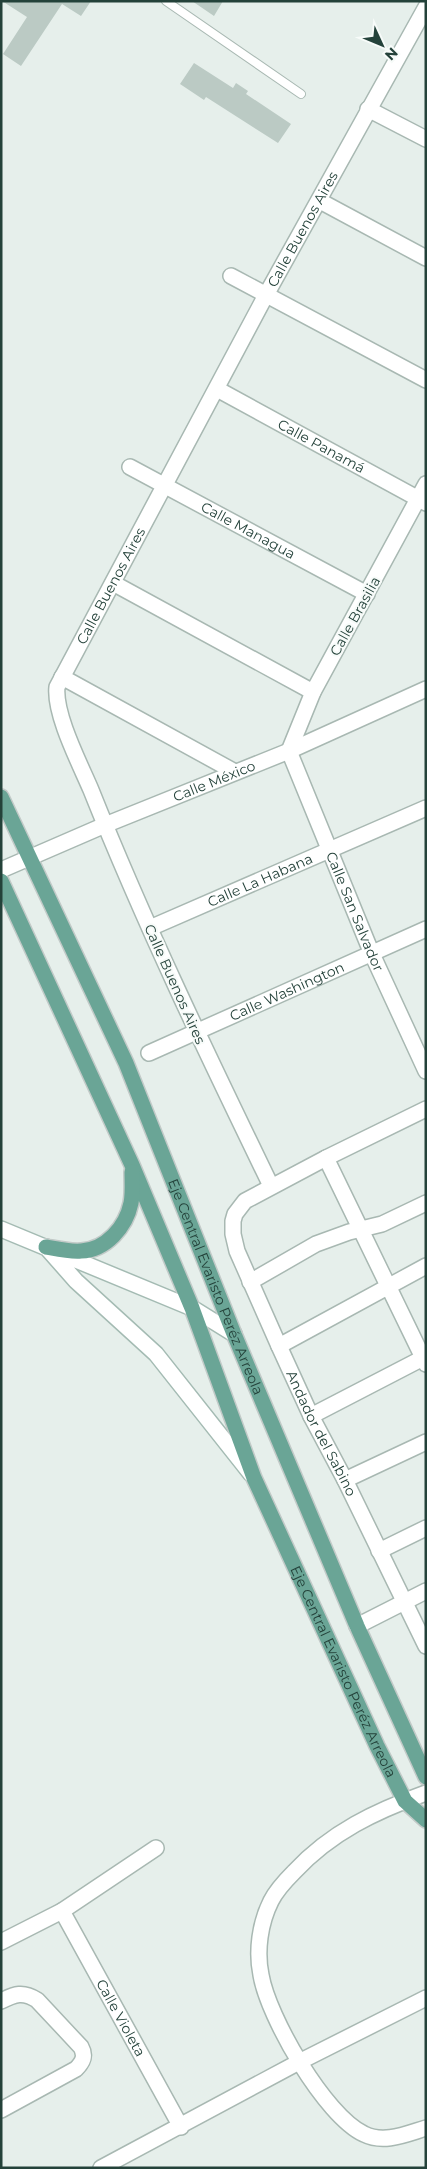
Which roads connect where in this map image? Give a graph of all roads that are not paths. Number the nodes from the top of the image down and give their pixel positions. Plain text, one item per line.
1 (166, 1) edge
2 (424, 13) edge
3 (301, 94) dead end
4 (368, 109) junction
5 (426, 139) edge
6 (320, 201) junction
7 (426, 258) edge
8 (230, 276) dead end
9 (266, 295) junction
10 (426, 380) edge
11 (217, 389) junction
12 (130, 467) dead end
13 (426, 484) edge
14 (164, 486) junction
15 (422, 501) edge
16 (113, 583) junction
17 (367, 594) junction
18 (62, 677) junction
19 (426, 689) edge
20 (313, 692) junction
21 (289, 751) junction
22 (236, 772) junction
23 (1, 797) edge
24 (426, 808) edge
25 (105, 825) junction
26 (329, 850) junction
27 (29, 859) junction
28 (1, 870) edge
29 (1, 881) edge
30 (150, 928) junction
31 (426, 929) edge
32 (372, 954) junction
33 (196, 1031) junction
34 (420, 1045) edge
35 (149, 1052) dead end
36 (426, 1071) edge
37 (426, 1109) edge
38 (326, 1158) junction
39 (132, 1165) junction
40 (271, 1186) junction
41 (426, 1204) edge
42 (1, 1229) edge
43 (362, 1230) junction
44 (46, 1247) junction
45 (426, 1266) edge
46 (250, 1282) junction
47 (387, 1287) junction
48 (192, 1308) junction
49 (234, 1334) junction
50 (279, 1346) junction
51 (424, 1361) edge
52 (311, 1416) junction
53 (426, 1442) edge
54 (254, 1478) junction
55 (345, 1480) junction
56 (426, 1528) edge
57 (379, 1551) junction
58 (426, 1591) edge
59 (403, 1602) junction
60 (357, 1626) junction
61 (426, 1646) edge
62 (426, 1777) edge
63 (426, 1793) edge
64 (405, 1801) junction
65 (426, 1820) edge
66 (156, 1848) dead end
67 (62, 1911) junction
68 (4, 1936) edge
69 (426, 1998) edge
70 (1, 2002) edge
71 (299, 2062) junction
72 (1, 2110) edge
73 (181, 2127) junction
74 (426, 2128) edge
75 (101, 2168) edge

1 - 3 lane
2 - 4 street, Calle Buenos Aires
4 - 5 street
4 - 6 street, Calle Buenos Aires
6 - 7 street
6 - 9 street, Calle Buenos Aires
8 - 9 street
9 - 10 street
9 - 11 street, Calle Buenos Aires
11 - 14 street, Calle Buenos Aires
11 - 15 street, Calle Panamá
12 - 14 street, Calle Managua
13 - 15 street, Calle Brasilia
14 - 16 street, Calle Buenos Aires
14 - 17 street, Calle Managua
15 - 17 street, Calle Brasilia
16 - 18 street, Calle Buenos Aires
16 - 20 street
17 - 20 street, Calle Brasilia
18 - 22 street
18 - 25 street, Calle Buenos Aires
19 - 21 street, Calle México
20 - 21 street, Calle Brasilia
21 - 22 street, Calle México
21 - 26 street, Calle San Salvador
22 - 25 street, Calle México
23 - 27 main road, Eje Central Evaristo Peréz Arreola
24 - 26 street, Calle La Habana
25 - 27 street, Calle México
25 - 30 street, Calle Buenos Aires
26 - 30 street, Calle La Habana
26 - 32 street, Calle San Salvador
27 - 28 street, Calle México
27 - 49 main road, Eje Central Evaristo Peréz Arreola
29 - 39 main road, Eje Central Evaristo Peréz Arreola
30 - 33 street, Calle Buenos Aires
31 - 32 street, Calle Washington
32 - 33 street, Calle Washington
32 - 34 street, Calle San Salvador
33 - 35 street, Calle Washington
33 - 40 street, Calle Buenos Aires
34 - 36 street, Calle San Salvador
37 - 38 street
38 - 40 street
38 - 43 street
39 - 44 main road
39 - 48 main road, Eje Central Evaristo Peréz Arreola
40 - 46 street, Andador del Sabino
41 - 43 street
42 - 44 street
43 - 46 street
43 - 47 street
44 - 48 street
44 - 54 street
45 - 47 street
46 - 50 street, Andador del Sabino
47 - 50 street
47 - 51 street
48 - 49 street
48 - 54 main road, Eje Central Evaristo Peréz Arreola
49 - 60 main road, Eje Central Evaristo Peréz Arreola
50 - 52 street, Andador del Sabino
51 - 52 street
52 - 55 street, Andador del Sabino
53 - 55 street
54 - 64 main road, Eje Central Evaristo Peréz Arreola
55 - 57 street, Andador del Sabino
56 - 57 street
57 - 59 street, Andador del Sabino
58 - 59 street
59 - 60 street
59 - 61 street, Andador del Sabino
60 - 62 main road, Eje Central Evaristo Peréz Arreola
63 - 64 street
64 - 65 main road, Eje Central Evaristo Peréz Arreola
64 - 71 street
66 - 67 street
67 - 68 street
67 - 73 street, Calle Violeta
69 - 71 street
70 - 72 street
71 - 73 street
71 - 74 street
73 - 75 street

